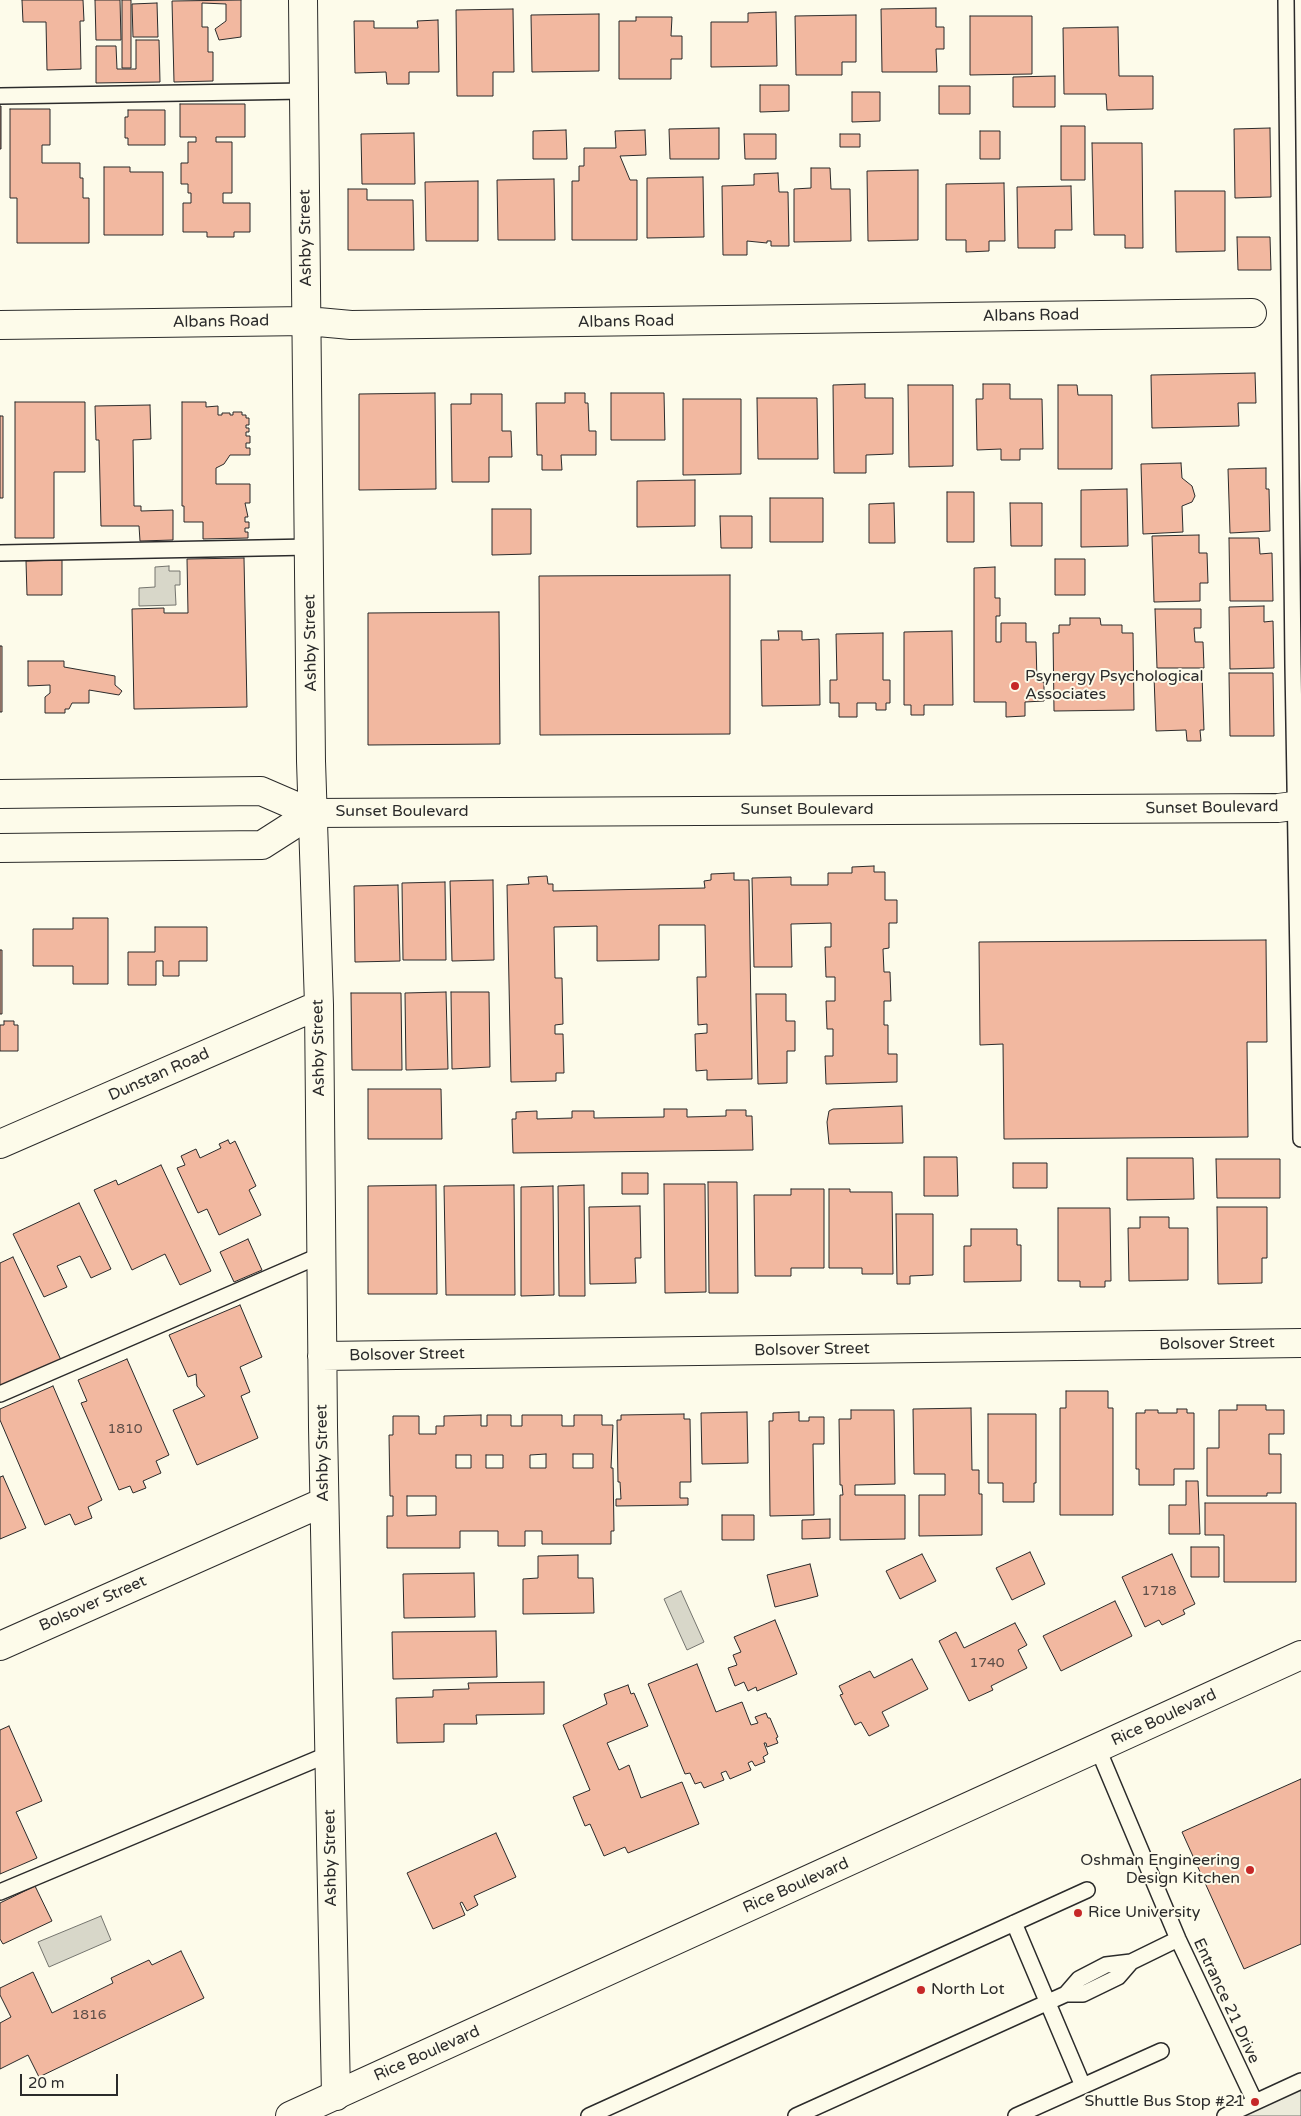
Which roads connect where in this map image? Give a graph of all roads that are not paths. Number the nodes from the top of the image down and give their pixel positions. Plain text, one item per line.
1 (303, 0) edge
2 (1286, 0) edge
3 (304, 91) junction
4 (0, 96) edge
5 (1252, 313) dead end
6 (307, 322) junction
7 (0, 325) edge
8 (310, 547) junction
9 (0, 553) edge
10 (0, 794) edge
11 (1298, 805) edge
12 (312, 813) junction
13 (0, 848) edge
14 (319, 1005) junction
15 (1301, 1139) edge
16 (0, 1144) edge
17 (321, 1255) junction
18 (1301, 1343) edge
19 (322, 1356) junction
20 (0, 1394) edge
21 (324, 1502) junction
22 (0, 1646) edge
23 (1301, 1655) edge
24 (1098, 1748) junction
25 (329, 1754) junction
26 (1087, 1890) dead end
27 (0, 1892) edge
28 (1014, 1923) junction
29 (1178, 1940) junction
30 (1048, 2003) junction
31 (1161, 2052) dead end
32 (1301, 2081) edge
33 (1083, 2086) junction
34 (336, 2096) junction
35 (1255, 2102) junction
36 (290, 2116) edge
37 (589, 2116) edge
38 (796, 2116) edge
39 (1016, 2116) edge
40 (1225, 2116) edge

1 - 3 street, Ashby Street
2 - 11 lane
3 - 4 lane
3 - 6 street, Ashby Street
5 - 6 street, Albans Road
6 - 7 street, Albans Road
6 - 8 street, Ashby Street
8 - 9 lane
8 - 12 street, Ashby Street
10 - 12 street, Sunset Boulevard
11 - 12 street, Sunset Boulevard
11 - 15 lane
12 - 13 street, Sunset Boulevard
12 - 14 street, Ashby Street
14 - 16 street, Dunstan Road
14 - 17 street, Ashby Street
17 - 19 street, Ashby Street
17 - 20 lane
18 - 19 street, Bolsover Street
19 - 21 street, Ashby Street
21 - 22 street, Bolsover Street
21 - 25 street, Ashby Street
23 - 24 street, Rice Boulevard
24 - 29 lane, Entrance 21 Drive
24 - 34 street, Rice Boulevard
25 - 27 lane
25 - 34 street, Ashby Street
26 - 28 lane
28 - 30 lane
28 - 37 lane
29 - 30 lane
29 - 35 lane, Entrance 21 Drive
30 - 33 lane
30 - 38 lane
31 - 33 lane
32 - 35 lane
33 - 39 lane
34 - 36 street, Rice Boulevard
35 - 40 lane

